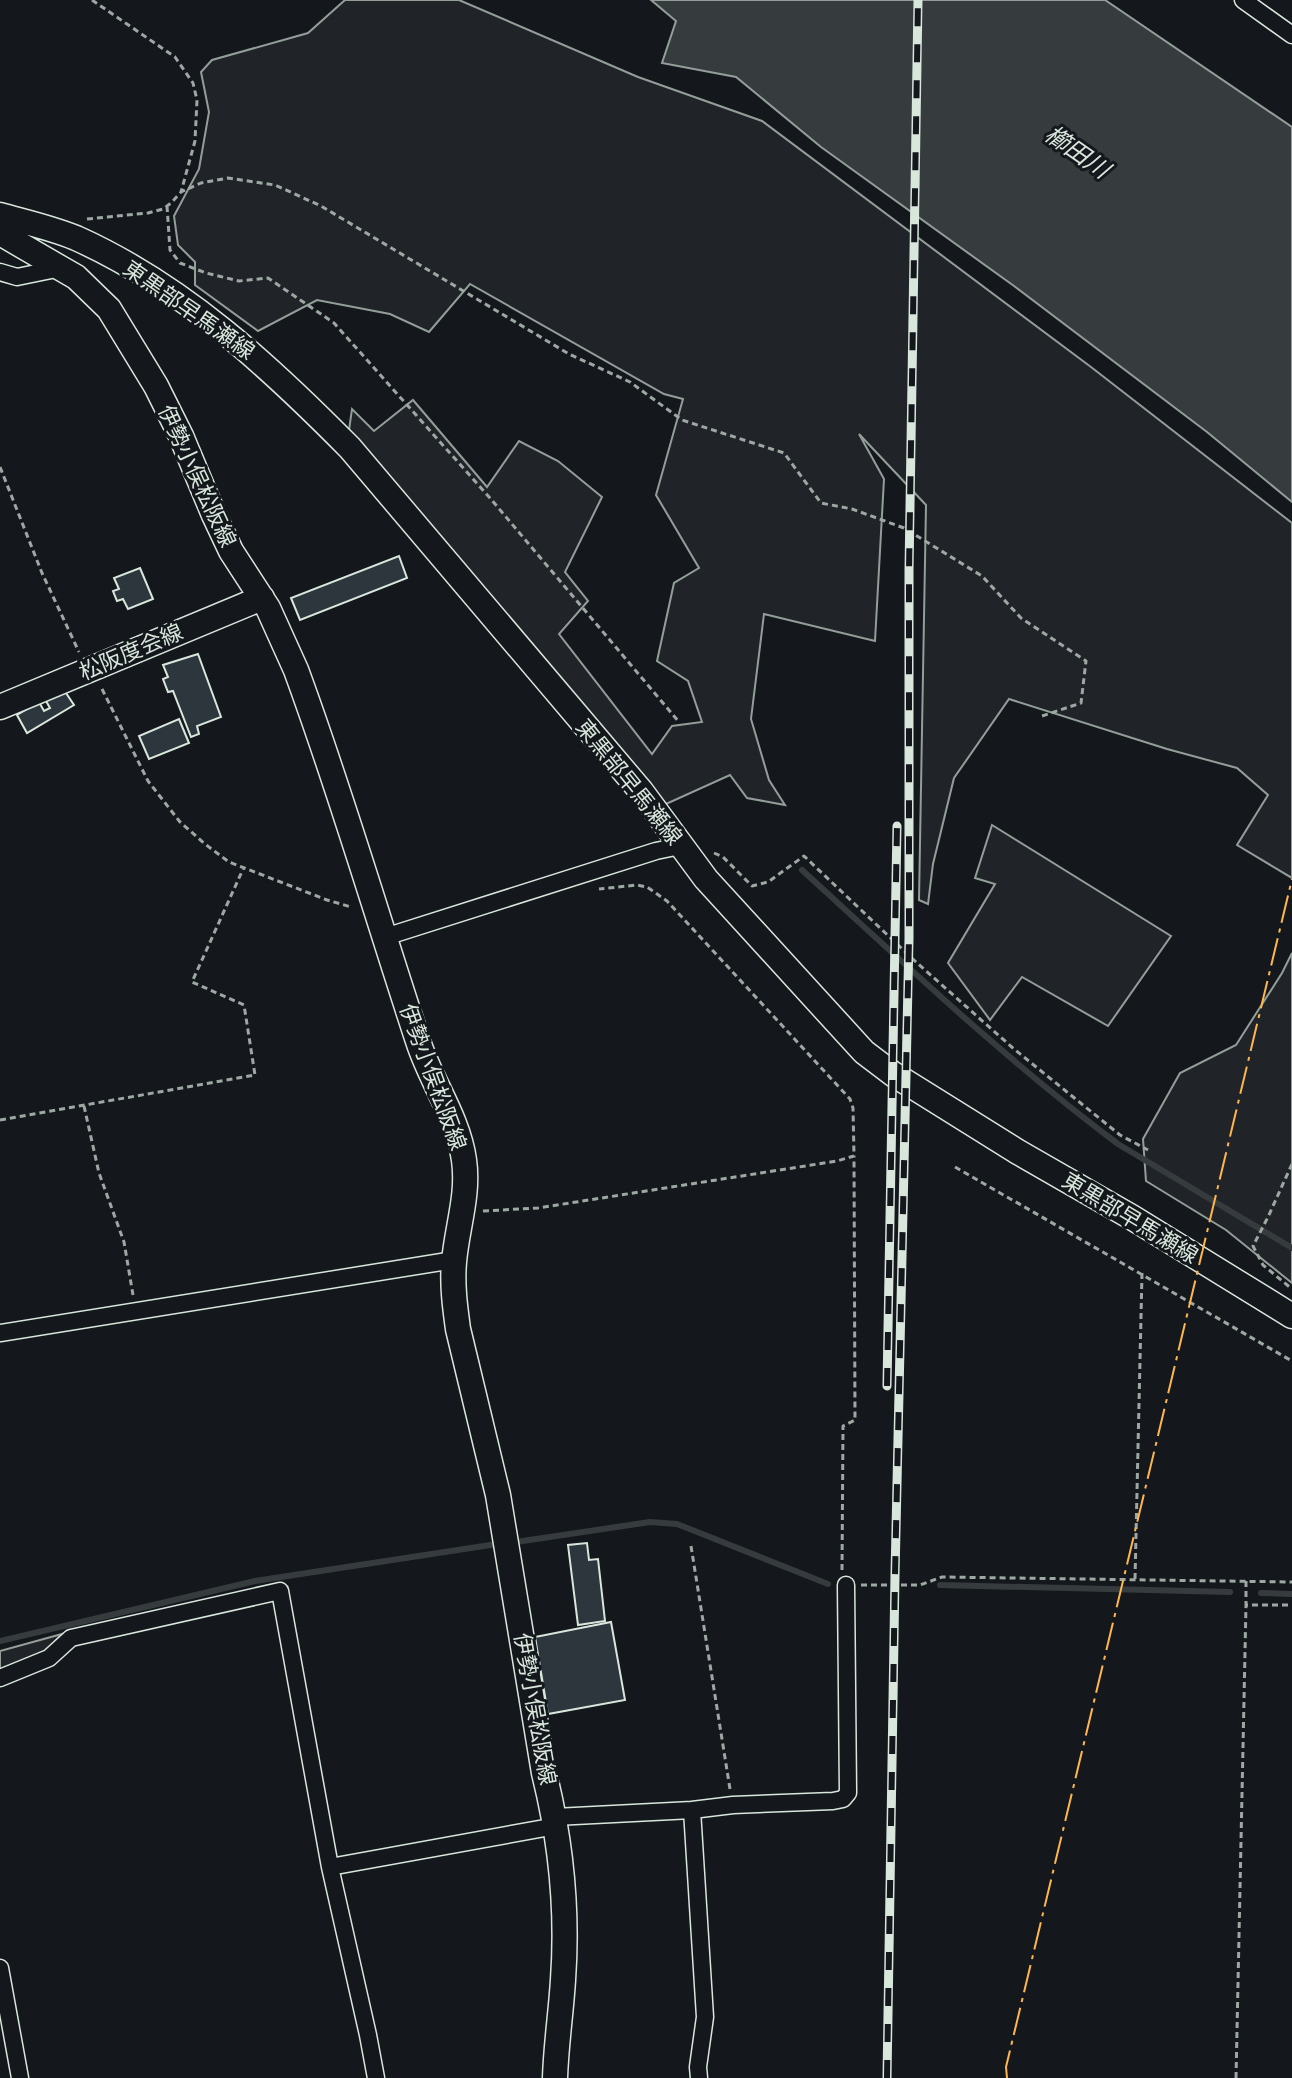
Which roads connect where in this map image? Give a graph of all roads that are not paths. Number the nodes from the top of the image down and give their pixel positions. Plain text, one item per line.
1 (1243, 0) edge
2 (1292, 35) edge
3 (0, 215) edge
4 (0, 233) edge
5 (61, 268) junction
6 (0, 272) edge
7 (262, 598) junction
8 (0, 707) edge
9 (680, 846) junction
10 (385, 937) junction
11 (454, 1260) junction
12 (1292, 1316) edge
13 (0, 1333) edge
14 (846, 1585) road end
15 (0, 1678) edge
16 (692, 1810) junction
17 (556, 1821) junction
18 (330, 1867) junction
19 (0, 1968) edge
20 (20, 2078) edge
21 (376, 2078) edge
22 (555, 2078) edge
23 (699, 2078) edge

1 - 2 street
3 - 9 main road, 東黒部早馬瀬線
4 - 5 main road, 伊勢小俣松阪線
5 - 6 street
5 - 7 main road, 伊勢小俣松阪線
7 - 8 main road, 松阪度会線
7 - 10 main road, 伊勢小俣松阪線
9 - 10 street
9 - 12 main road, 東黒部早馬瀬線
10 - 11 main road, 伊勢小俣松阪線
11 - 13 street
11 - 17 main road, 伊勢小俣松阪線
14 - 16 street
15 - 18 street
16 - 17 street
16 - 23 street
17 - 18 street
17 - 22 main road, 伊勢小俣松阪線
18 - 21 street
19 - 20 street

